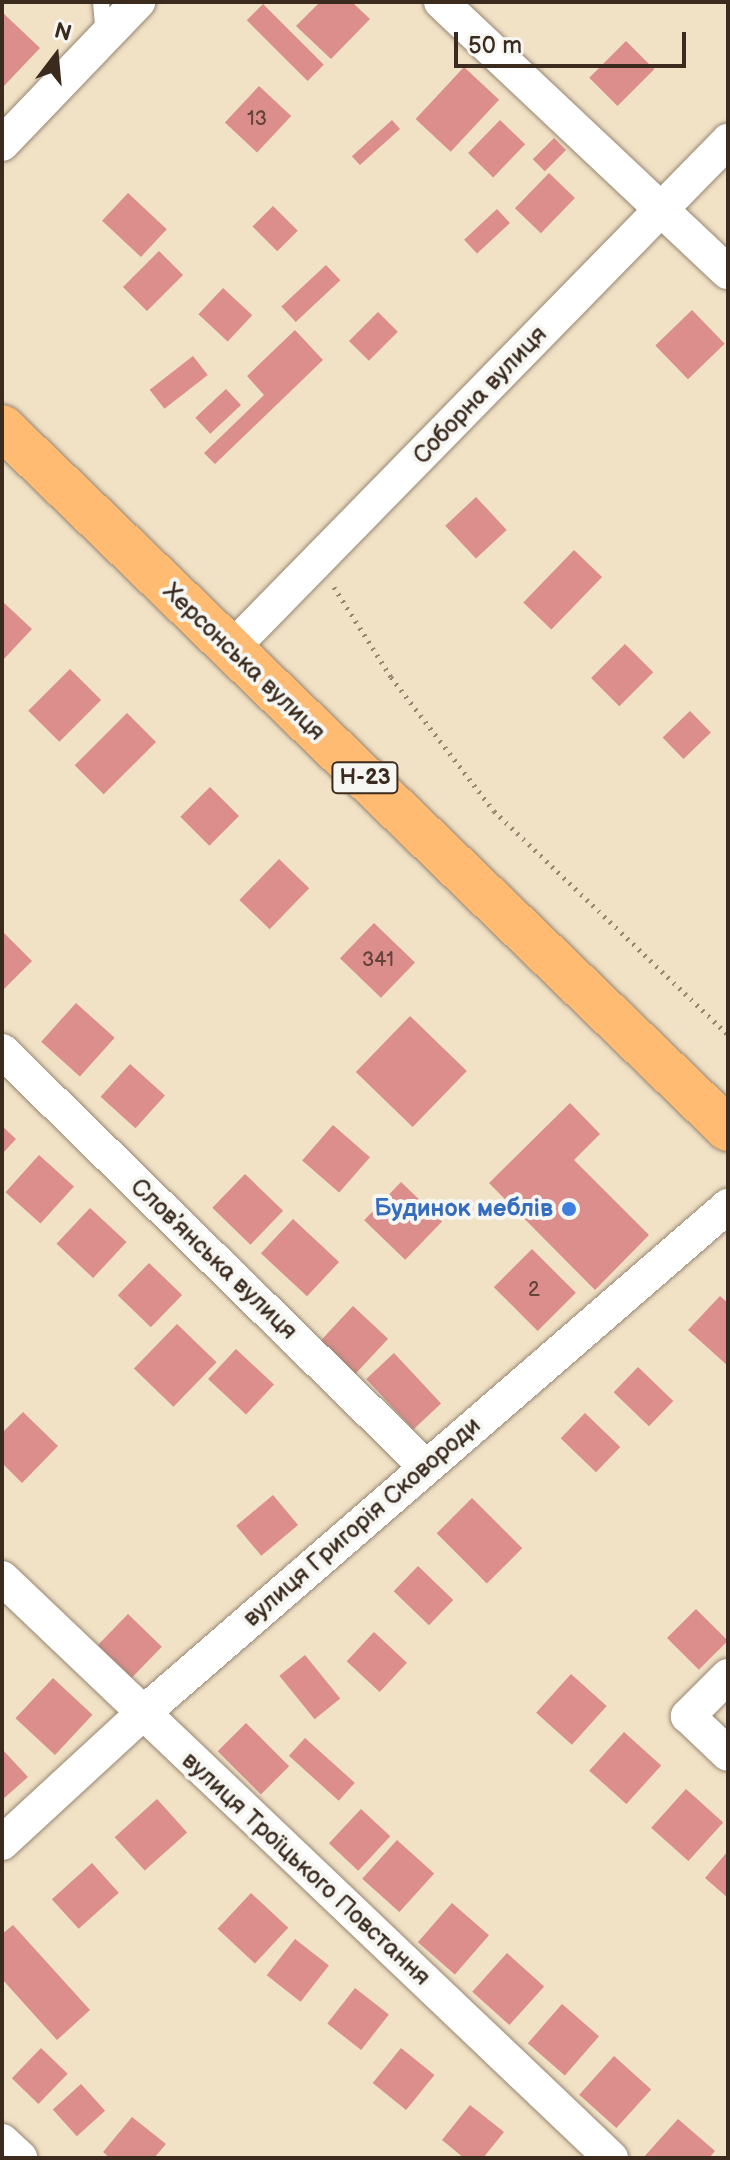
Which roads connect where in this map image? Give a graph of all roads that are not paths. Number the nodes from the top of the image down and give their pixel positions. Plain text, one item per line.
1 (101, 2) edge
2 (138, 2) edge
3 (441, 2) edge
4 (105, 39) junction
5 (728, 141) edge
6 (2, 144) edge
7 (662, 209) junction
8 (728, 272) edge
9 (2, 427) edge
10 (231, 649) junction
11 (2, 1051) edge
12 (728, 1129) edge
13 (728, 1206) edge
14 (425, 1466) junction
15 (2, 1578) edge
16 (728, 1676) edge
17 (142, 1714) junction
18 (728, 1754) edge
19 (2, 1843) edge
20 (2, 2141) edge
21 (20, 2158) edge
22 (611, 2158) edge

1 - 4 lane
2 - 4 street
3 - 7 street
4 - 6 street
5 - 7 street, Соборна вулиця
7 - 8 street
7 - 10 street, Соборна вулиця
9 - 10 main road, Херсонська вулиця / Н-23
10 - 12 main road, Херсонська вулиця / Н-23
11 - 14 street, Словʼянська вулиця
13 - 14 street, вулиця Григорія Сковороди
14 - 17 street, вулиця Григорія Сковороди
15 - 17 street, вулиця Троїцького Повстання
16 - 18 street
17 - 19 street, вулиця Григорія Сковороди
17 - 22 street, вулиця Троїцького Повстання
20 - 21 street

